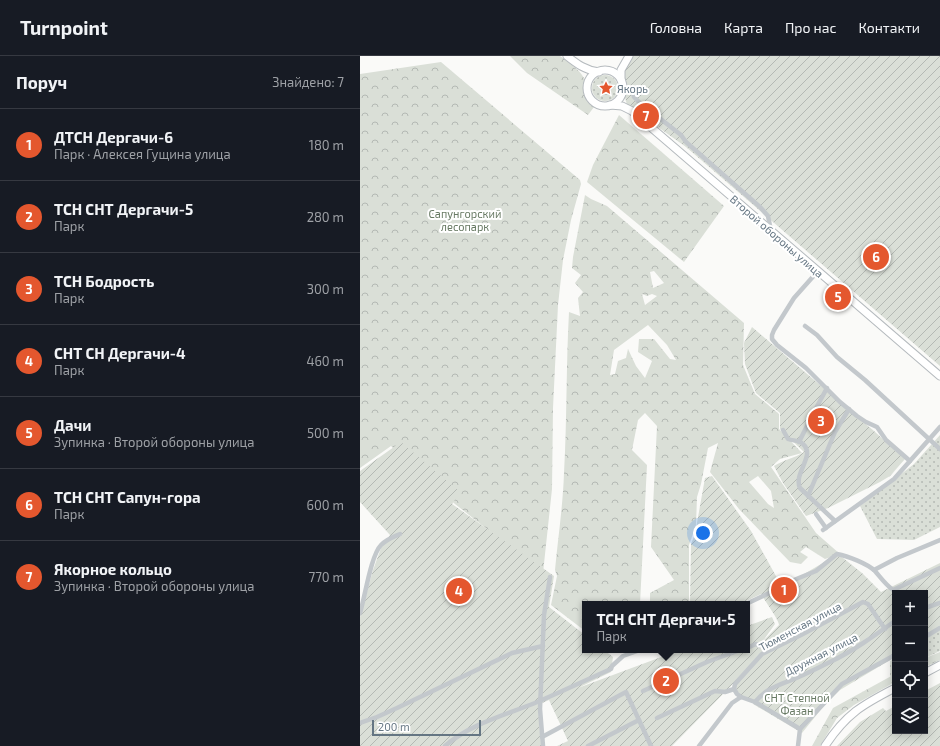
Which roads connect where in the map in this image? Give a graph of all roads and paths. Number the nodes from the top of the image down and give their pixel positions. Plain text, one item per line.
1 (567, 56) edge
2 (626, 59) edge
3 (580, 66) junction
4 (608, 70) junction
5 (599, 72) junction
6 (621, 81) junction
7 (588, 84) junction
8 (623, 91) junction
9 (633, 92) dead end
10 (610, 105) junction
11 (632, 111) junction
12 (771, 231) junction
13 (818, 271) junction
14 (805, 326) dead end
15 (940, 376) edge
16 (827, 388) junction
17 (849, 408) junction
18 (940, 427) edge
19 (783, 430) dead end
20 (929, 439) junction
21 (799, 442) junction
22 (940, 449) edge
23 (910, 461) junction
24 (808, 496) junction
25 (816, 514) dead end
26 (836, 521) junction
27 (400, 534) dead end
28 (940, 540) edge
29 (940, 568) edge
30 (874, 570) junction
31 (550, 577) dead end
32 (750, 602) edge
33 (940, 603) edge
34 (928, 607) edge
35 (360, 613) edge
36 (892, 623) edge
37 (940, 628) edge
38 (885, 629) junction
39 (928, 635) edge
40 (543, 646) junction
41 (760, 646) dead end
42 (750, 647) edge
43 (632, 653) edge
44 (732, 653) edge
45 (892, 657) edge
46 (940, 665) edge
47 (928, 671) edge
48 (734, 689) junction
49 (892, 690) edge
50 (643, 691) dead end
51 (741, 697) junction
52 (540, 701) junction
53 (755, 702) junction
54 (657, 718) dead end
55 (639, 720) junction
56 (360, 723) edge
57 (800, 729) junction
58 (542, 737) junction
59 (445, 746) edge
60 (543, 746) edge
61 (588, 746) edge
62 (651, 746) edge
63 (699, 746) edge
64 (798, 746) edge
65 (825, 746) edge

1 - 3 main road
2 - 4 main road
2 - 6 main road
3 - 5 main road
3 - 7 main road
4 - 5 main road
4 - 6 main road
5 - 7 main road
6 - 8 main road
7 - 10 main road
8 - 10 main road
8 - 11 main road, Второй обороны улица
9 - 12 street
10 - 11 main road, Второй обороны улица
11 - 12 main road, Второй обороны улица
12 - 13 main road, Второй обороны улица
13 - 15 main road, Второй обороны улица
13 - 16 street
14 - 20 street
16 - 17 street
16 - 21 street
17 - 23 street
17 - 24 street
18 - 20 street
19 - 21 street
20 - 22 street
20 - 23 street
21 - 24 street
23 - 26 street
24 - 26 street
25 - 26 street
27 - 35 street
28 - 30 street
29 - 30 street
30 - 32 street
31 - 40 street
33 - 34 street
36 - 38 street, Дружная улица
37 - 39 street
38 - 48 street, Тюменская улица
38 - 53 street, Дружная улица
40 - 52 street
40 - 56 street
41 - 42 street
43 - 52 street
44 - 50 street
45 - 57 street
46 - 47 main road
48 - 51 street
48 - 54 street
49 - 65 main road
51 - 53 street
51 - 63 street
52 - 58 street
52 - 59 street
53 - 57 street
55 - 58 street
55 - 61 street
55 - 62 street
57 - 64 street
58 - 60 street

